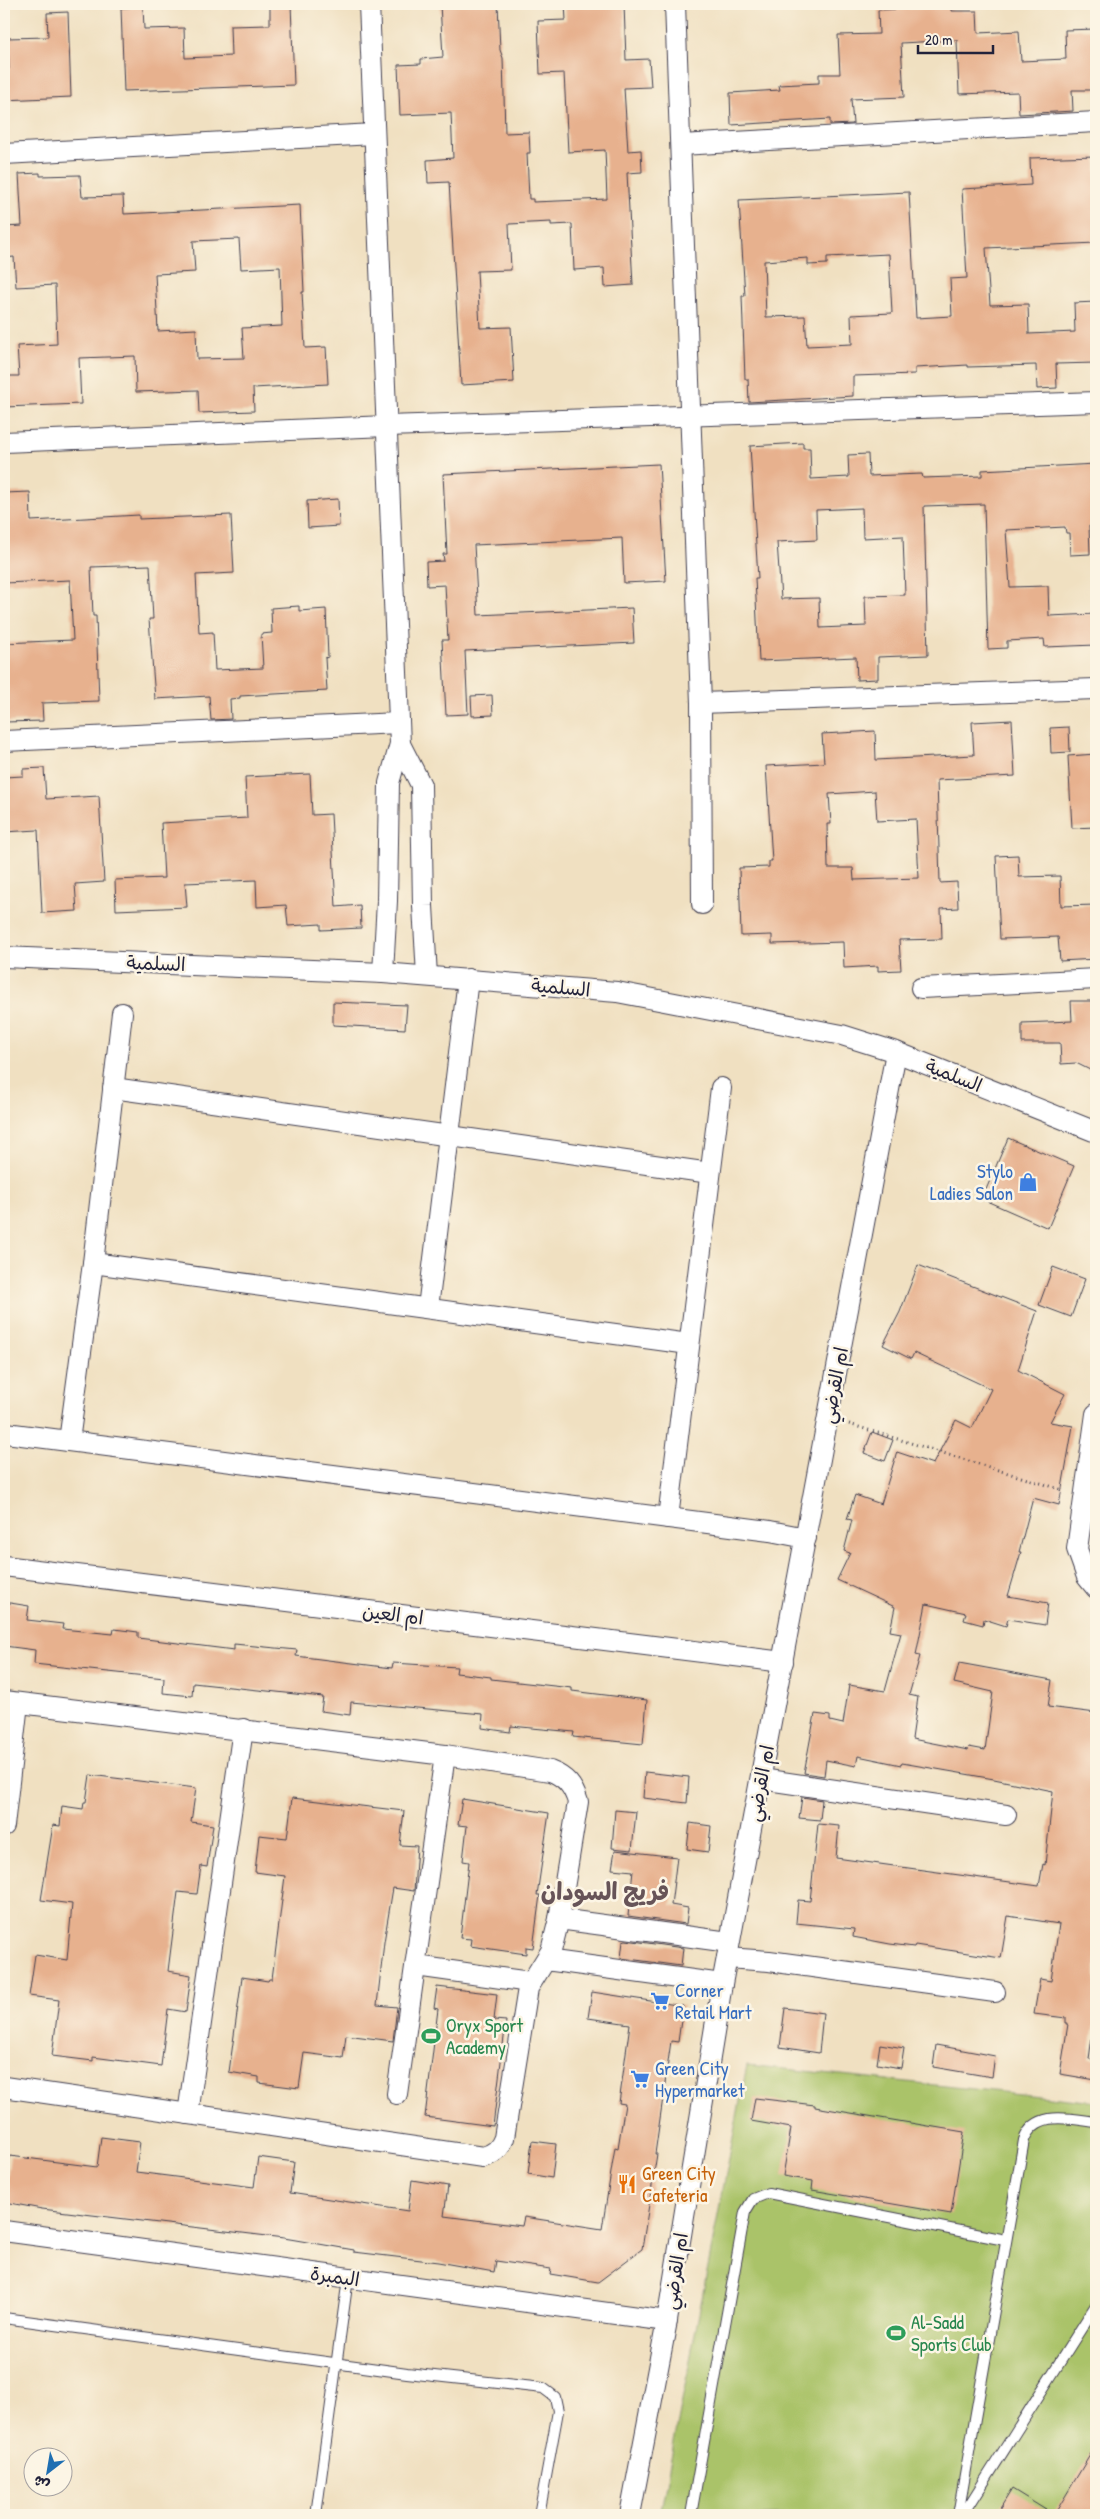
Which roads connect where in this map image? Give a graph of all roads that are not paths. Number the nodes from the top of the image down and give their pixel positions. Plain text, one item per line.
1 (369, 4) edge
2 (675, 4) edge
3 (1096, 122) edge
4 (374, 134) junction
5 (681, 145) junction
6 (4, 154) edge
7 (1096, 402) edge
8 (690, 416) junction
9 (387, 426) junction
10 (4, 442) edge
11 (1096, 689) edge
12 (701, 703) junction
13 (399, 723) junction
14 (4, 741) edge
15 (400, 744) junction
16 (702, 904) dead end
17 (4, 957) edge
18 (383, 973) junction
19 (428, 976) junction
20 (468, 979) junction
21 (1096, 979) edge
22 (921, 988) dead end
23 (122, 1012) dead end
24 (896, 1052) junction
25 (113, 1088) junction
26 (721, 1088) dead end
27 (1096, 1132) edge
28 (450, 1137) junction
29 (710, 1173) junction
30 (93, 1263) junction
31 (428, 1308) junction
32 (690, 1344) junction
33 (1096, 1414) edge
34 (6, 1434) dead end
35 (69, 1441) junction
36 (668, 1518) junction
37 (806, 1538) junction
38 (4, 1566) edge
39 (1096, 1588) edge
40 (783, 1662) junction
41 (11, 1702) edge
42 (244, 1729) junction
43 (445, 1755) junction
44 (761, 1779) junction
45 (1006, 1815) dead end
46 (4, 1826) edge
47 (559, 1919) junction
48 (728, 1950) junction
49 (546, 1960) junction
50 (416, 1966) junction
51 (530, 1982) junction
52 (722, 1984) junction
53 (995, 1992) dead end
54 (4, 2086) edge
55 (397, 2094) dead end
56 (188, 2114) junction
57 (1096, 2122) edge
58 (4, 2231) edge
59 (1005, 2240) junction
60 (348, 2278) junction
61 (1096, 2304) edge
62 (4, 2318) edge
63 (667, 2322) junction
64 (337, 2364) junction
65 (316, 2515) edge
66 (539, 2515) edge
67 (630, 2515) edge
68 (691, 2515) edge
69 (958, 2515) edge
70 (963, 2515) edge

1 - 4 street
2 - 5 street
3 - 5 street
4 - 6 street
4 - 9 street
5 - 8 street
7 - 8 street
8 - 9 street
8 - 12 street
9 - 10 street
9 - 13 street
11 - 12 street
12 - 16 street
13 - 14 street
13 - 15 street
15 - 18 street
15 - 19 street
17 - 18 street, السلمية
18 - 19 street, السلمية
19 - 20 street, السلمية
20 - 24 street, السلمية
20 - 28 street
21 - 22 street
23 - 25 street
24 - 27 street, السلمية
24 - 37 street, ام القرضي
25 - 28 street
25 - 30 street
26 - 29 street
28 - 29 street
28 - 31 street
29 - 32 street
30 - 31 street
30 - 35 street
31 - 32 street
32 - 36 street
33 - 39 street
34 - 35 street
35 - 36 street
36 - 37 street
37 - 40 street, ام القرضي
38 - 40 street, ام العين
40 - 44 street, ام القرضي
41 - 42 street
41 - 46 street
42 - 43 street
42 - 56 street
43 - 47 street
43 - 50 street
44 - 45 street
44 - 48 street, ام القرضي
47 - 48 street
47 - 49 street
48 - 52 street, ام القرضي
48 - 53 street
49 - 51 street
49 - 52 street
50 - 51 street
50 - 55 street
51 - 56 street
52 - 63 street, ام القرضي
54 - 56 street
57 - 59 lane
58 - 60 street, البمبرة
59 - 68 lane
59 - 69 lane
60 - 63 street, البمبرة
60 - 64 lane
61 - 70 lane
62 - 64 lane
63 - 67 street, ام القرضي
64 - 65 lane
64 - 66 lane

